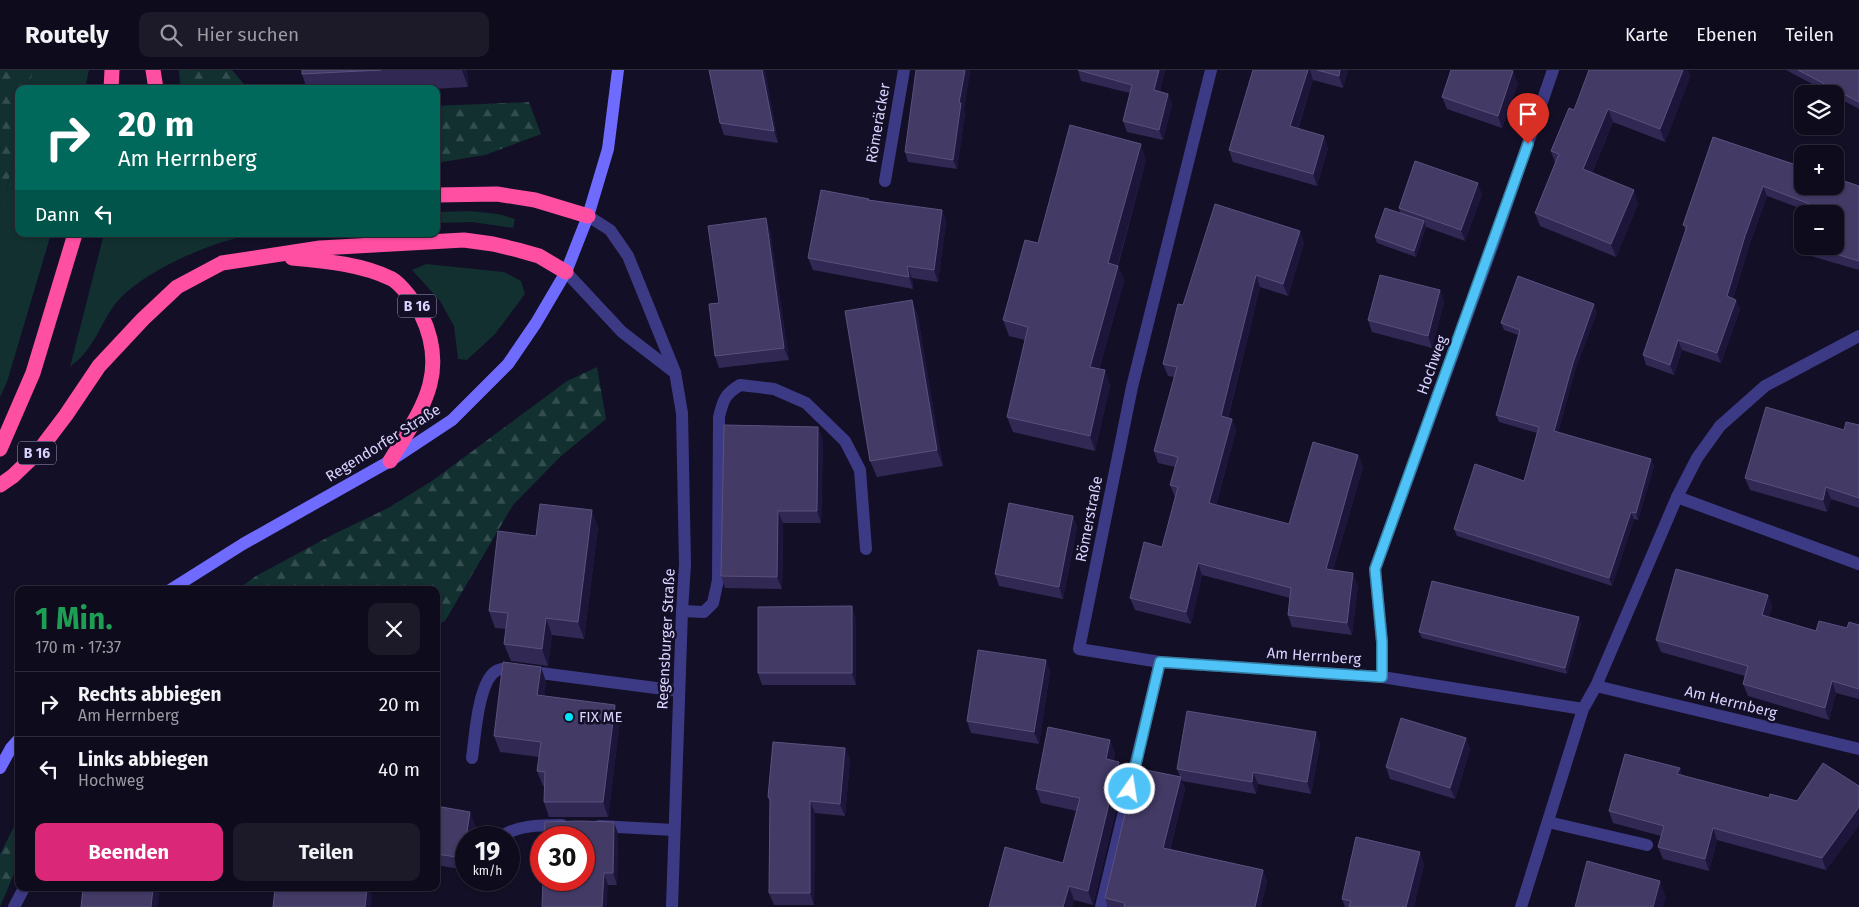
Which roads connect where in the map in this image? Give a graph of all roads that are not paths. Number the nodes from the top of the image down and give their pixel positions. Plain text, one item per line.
1 (112, 70) edge
2 (153, 70) edge
3 (618, 70) edge
4 (904, 70) edge
5 (1211, 70) edge
6 (1553, 70) edge
7 (111, 85) edge
8 (155, 85) edge
9 (885, 181) dead end
10 (440, 194) edge
11 (588, 216) junction
12 (74, 237) edge
13 (263, 255) junction
14 (566, 272) junction
15 (1859, 336) edge
16 (675, 372) junction
17 (0, 449) edge
18 (390, 461) junction
19 (0, 485) edge
20 (1676, 497) junction
21 (866, 549) dead end
22 (1859, 564) edge
23 (176, 586) edge
24 (682, 611) junction
25 (1160, 662) junction
26 (1382, 677) junction
27 (1596, 686) junction
28 (679, 691) junction
29 (1583, 710) junction
30 (15, 744) edge
31 (1859, 749) edge
32 (472, 758) dead end
33 (0, 768) edge
34 (1548, 822) junction
35 (572, 825) edge
36 (590, 825) edge
37 (520, 829) edge
38 (674, 830) junction
39 (1647, 845) dead end
40 (22, 891) edge
41 (14, 907) edge
42 (672, 907) edge
43 (1102, 907) edge
44 (1521, 907) edge

1 - 7 highway
2 - 8 highway
3 - 11 street
4 - 9 street, Römeräcker
5 - 25 street, Römerstraße
6 - 26 street, Hochweg
10 - 11 highway
11 - 14 street
11 - 16 street, Regensburger Straße
12 - 17 highway, B 16
13 - 14 highway, B 16
13 - 18 highway, B 16
13 - 19 highway, B 16
14 - 16 street
14 - 18 street, Regendorfer Straße
15 - 20 street
16 - 24 street, Regensburger Straße
18 - 23 street, Regendorfer Straße
20 - 22 street
20 - 27 street
21 - 24 street
24 - 28 street, Regensburger Straße
25 - 26 street, Am Herrnberg
25 - 43 street
26 - 29 street, Am Herrnberg
27 - 29 street
27 - 31 street, Am Herrnberg
28 - 32 street
28 - 38 street, Regensburger Straße
29 - 34 street
30 - 33 street
34 - 39 street
34 - 44 street
35 - 37 street
36 - 38 street
38 - 42 street, Regensburger Straße
40 - 41 street

